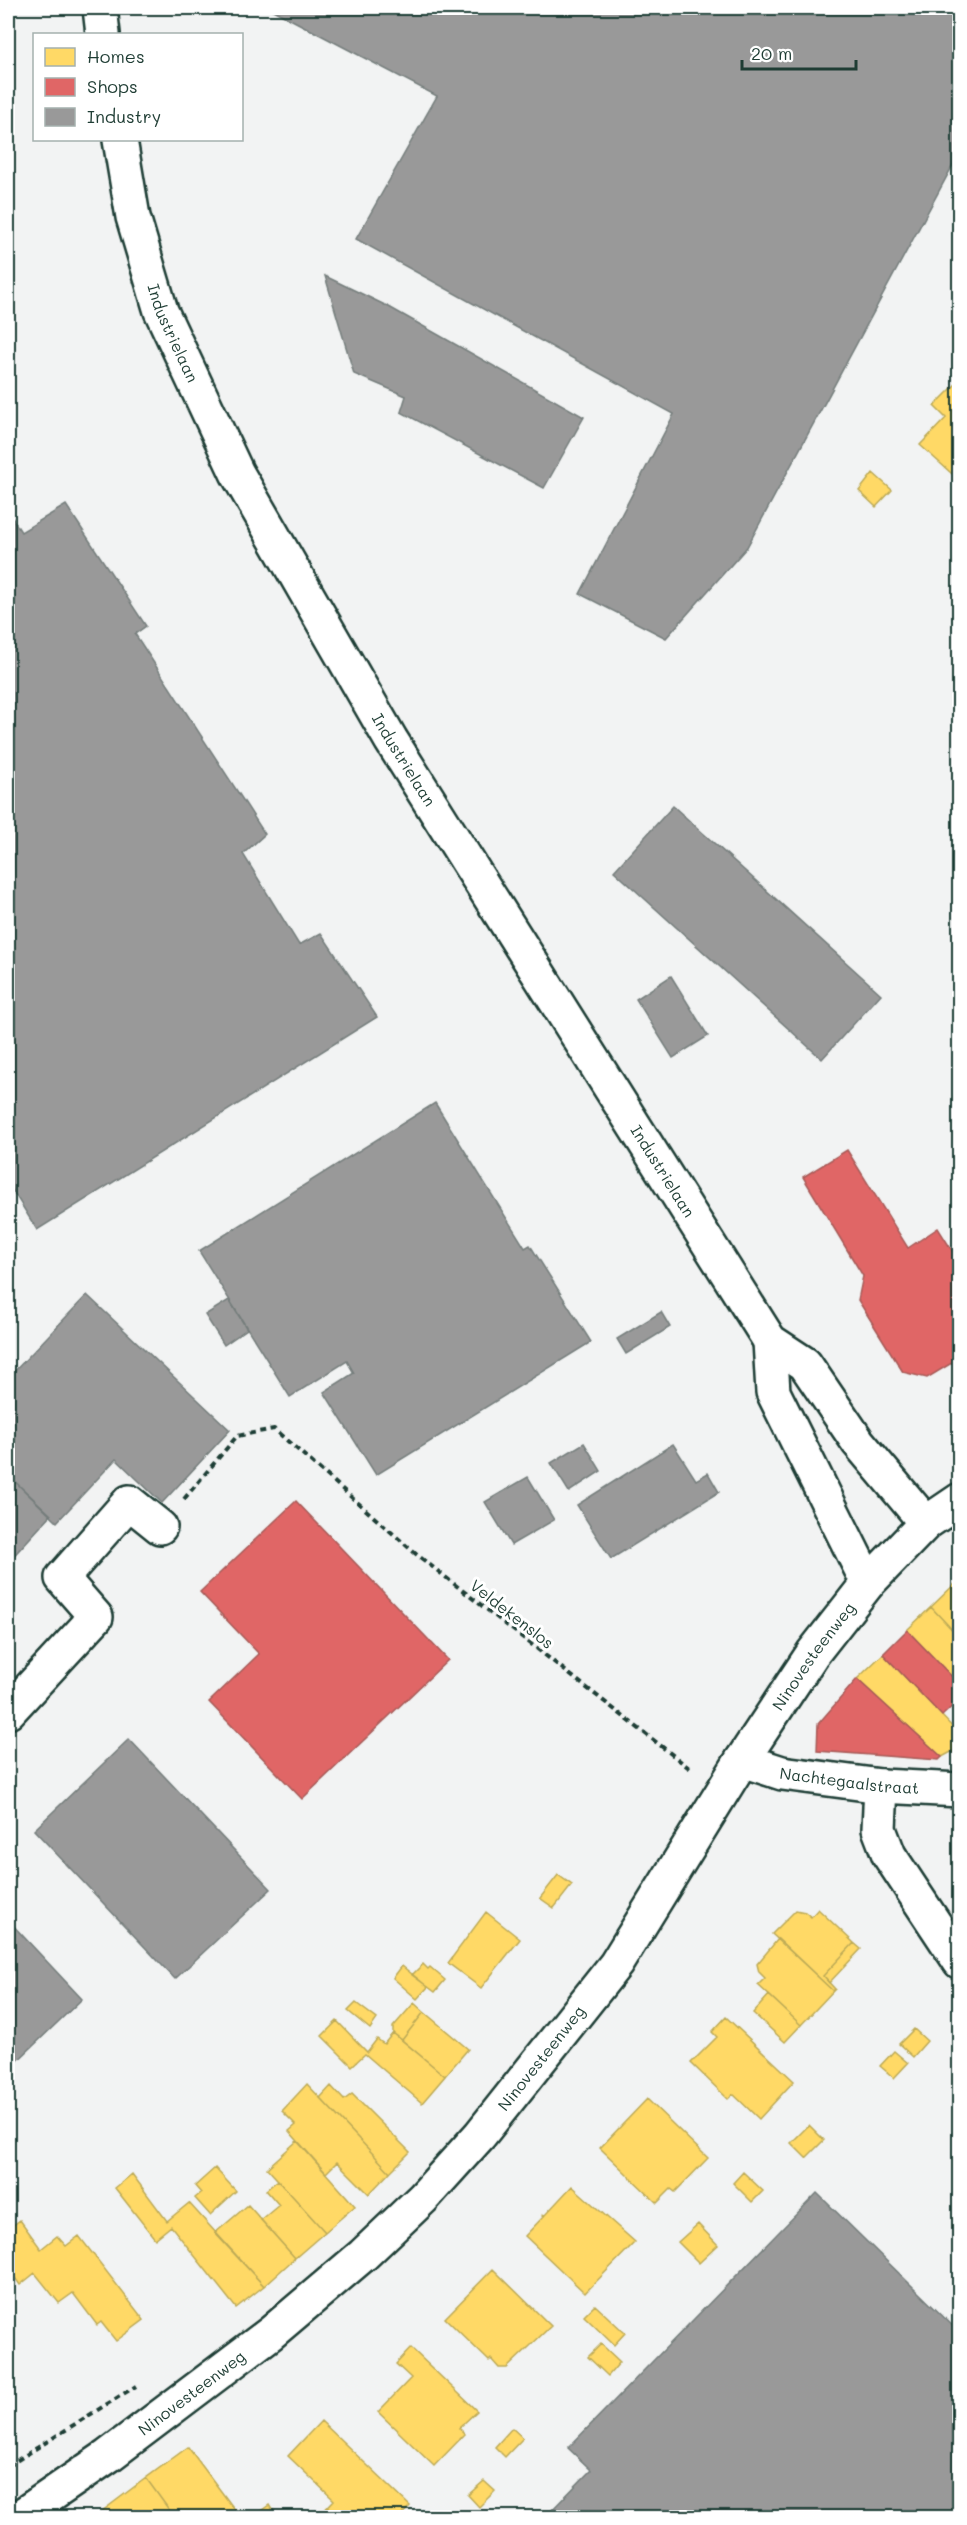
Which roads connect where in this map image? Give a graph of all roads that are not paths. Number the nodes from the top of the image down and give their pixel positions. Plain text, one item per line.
1 (100, 8) edge
2 (103, 33) edge
3 (120, 141) edge
4 (770, 1341) junction
5 (960, 1500) edge
6 (926, 1523) junction
7 (160, 1527) road end
8 (868, 1583) junction
9 (8, 1712) edge
10 (742, 1760) junction
11 (881, 1786) junction
12 (960, 1790) edge
13 (960, 1962) edge
14 (18, 2517) edge

1 - 2 street
3 - 4 street, Industrielaan
4 - 6 street, Industrielaan
4 - 8 street, Industrielaan
5 - 6 street, Ninovesteenweg
6 - 8 street, Ninovesteenweg
7 - 9 street
8 - 10 street, Ninovesteenweg
10 - 11 street, Nachtegaalstraat
10 - 14 street, Ninovesteenweg
11 - 12 street, Nachtegaalstraat
11 - 13 street

